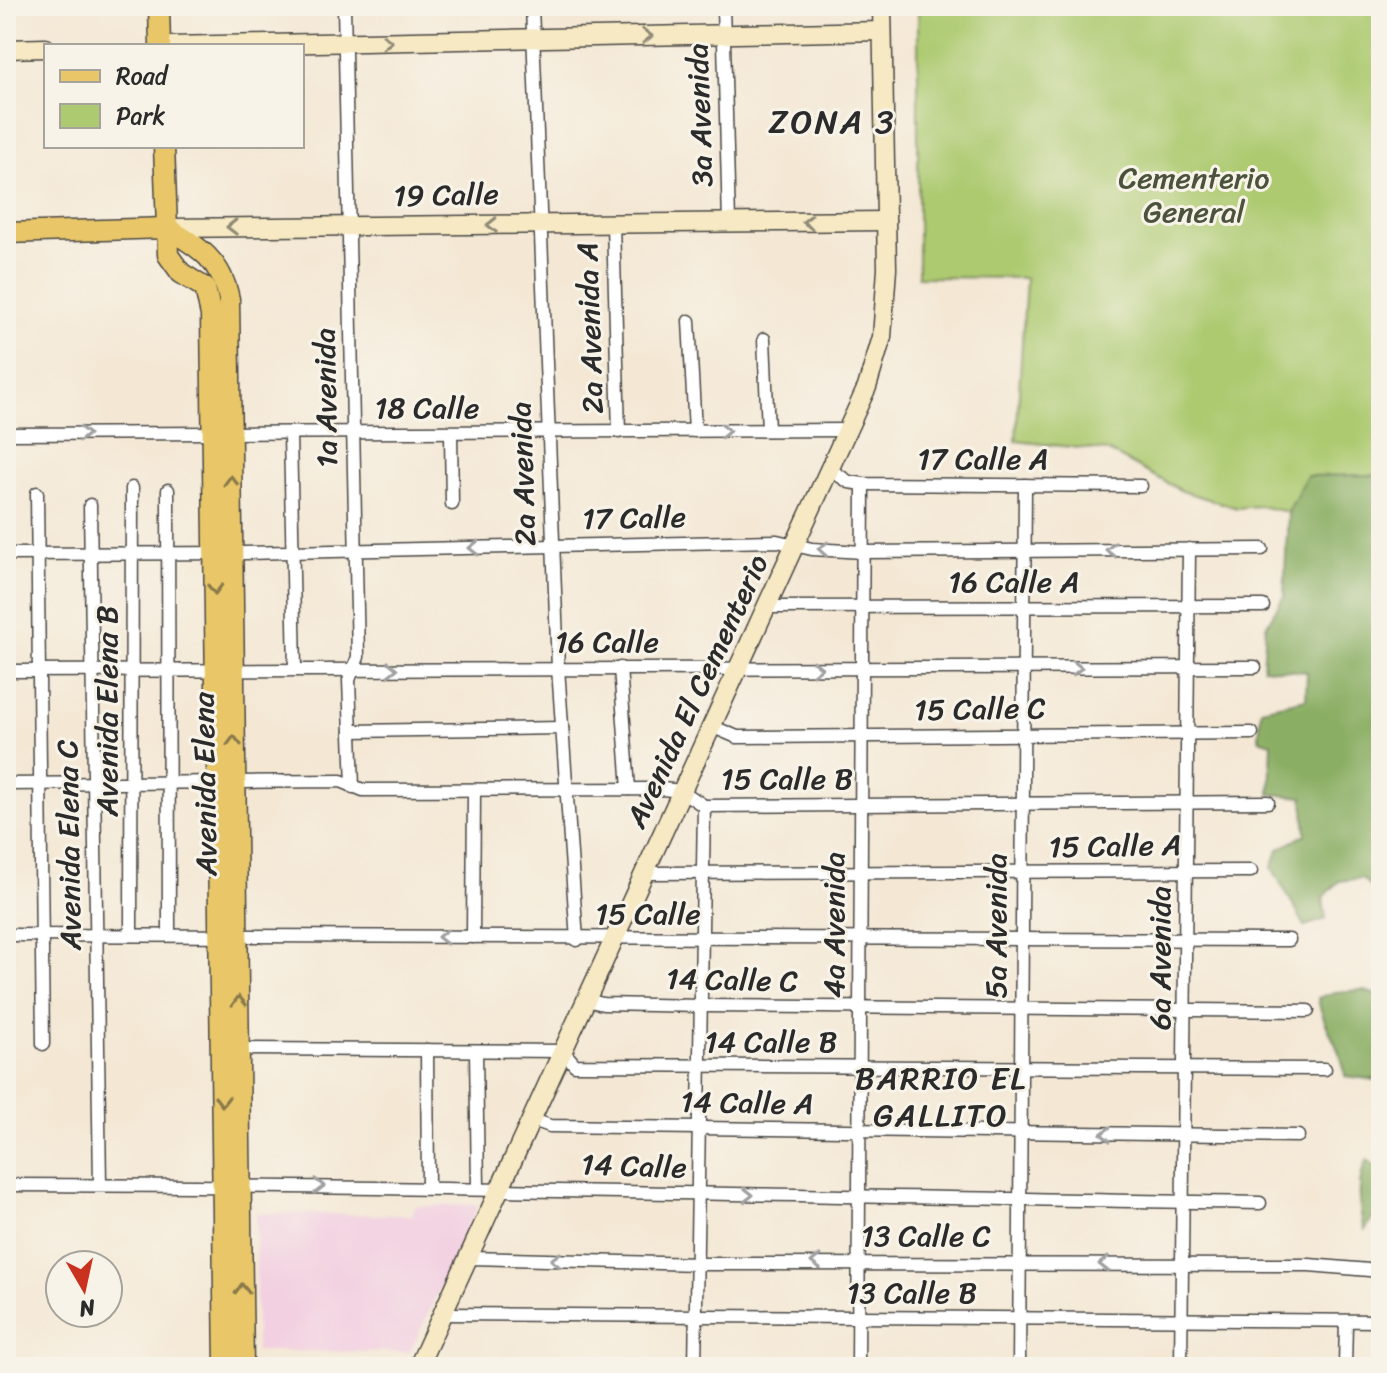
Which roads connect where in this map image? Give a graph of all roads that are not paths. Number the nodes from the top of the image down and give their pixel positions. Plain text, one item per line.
1 (159, 6) edge
2 (344, 6) edge
3 (532, 6) edge
4 (723, 6) edge
5 (882, 6) edge
6 (882, 31) junction
7 (724, 35) junction
8 (533, 39) junction
9 (345, 42) junction
10 (160, 44) edge
11 (257, 44) edge
12 (44, 48) edge
13 (6, 49) edge
14 (164, 148) edge
15 (886, 221) junction
16 (729, 223) junction
17 (538, 224) junction
18 (613, 224) junction
19 (349, 226) junction
20 (167, 228) junction
21 (6, 233) edge
22 (689, 321) dead end
23 (764, 339) dead end
24 (768, 430) junction
25 (848, 430) junction
26 (695, 431) junction
27 (619, 432) junction
28 (547, 433) junction
29 (6, 434) edge
30 (222, 434) junction
31 (290, 434) junction
32 (353, 434) junction
33 (451, 434) junction
34 (829, 469) junction
35 (863, 484) junction
36 (1025, 485) junction
37 (1141, 486) dead end
38 (132, 488) dead end
39 (168, 490) dead end
40 (37, 493) dead end
41 (452, 504) dead end
42 (90, 505) dead end
43 (795, 544) junction
44 (552, 546) junction
45 (1189, 549) junction
46 (1262, 549) dead end
47 (356, 550) junction
48 (1025, 550) junction
49 (293, 552) junction
50 (863, 552) junction
51 (90, 553) junction
52 (133, 553) junction
53 (169, 553) junction
54 (224, 553) junction
55 (6, 554) edge
56 (40, 554) junction
57 (1263, 606) dead end
58 (766, 607) junction
59 (1189, 607) junction
60 (1025, 608) junction
61 (862, 610) junction
62 (739, 667) junction
63 (1255, 667) dead end
64 (558, 668) junction
65 (620, 668) junction
66 (1024, 668) junction
67 (1188, 668) junction
68 (295, 669) junction
69 (353, 669) junction
70 (862, 669) junction
71 (132, 670) junction
72 (169, 670) junction
73 (224, 670) junction
74 (6, 671) edge
75 (41, 671) junction
76 (92, 671) junction
77 (711, 726) junction
78 (562, 728) junction
79 (351, 731) junction
80 (1187, 733) junction
81 (1252, 733) dead end
82 (1024, 734) junction
83 (861, 736) junction
84 (170, 782) junction
85 (226, 782) junction
86 (94, 783) junction
87 (134, 783) junction
88 (6, 784) edge
89 (41, 784) junction
90 (353, 787) junction
91 (629, 789) junction
92 (568, 790) junction
93 (682, 791) junction
94 (474, 792) junction
95 (1268, 802) dead end
96 (1187, 803) junction
97 (1023, 804) junction
98 (861, 805) junction
99 (704, 806) junction
100 (1186, 871) junction
101 (1251, 871) dead end
102 (645, 873) junction
103 (1023, 873) junction
104 (861, 874) junction
105 (703, 875) junction
106 (131, 934) junction
107 (169, 934) junction
108 (6, 935) edge
109 (229, 935) junction
110 (44, 936) junction
111 (96, 936) junction
112 (473, 937) junction
113 (577, 940) junction
114 (613, 940) junction
115 (702, 940) junction
116 (860, 940) junction
117 (1022, 940) junction
118 (1186, 940) junction
119 (1289, 940) dead end
120 (586, 1000) junction
121 (701, 1006) junction
122 (860, 1007) junction
123 (1022, 1009) junction
124 (1185, 1010) junction
125 (1308, 1011) dead end
126 (43, 1044) dead end
127 (231, 1049) junction
128 (427, 1050) junction
129 (476, 1051) junction
130 (563, 1051) junction
131 (700, 1068) junction
132 (860, 1068) junction
133 (1021, 1069) junction
134 (1325, 1069) dead end
135 (1185, 1070) junction
136 (533, 1120) junction
137 (699, 1129) junction
138 (859, 1131) junction
139 (1021, 1133) junction
140 (1184, 1135) junction
141 (1298, 1136) dead end
142 (6, 1185) edge
143 (100, 1185) junction
144 (231, 1186) junction
145 (428, 1187) junction
146 (478, 1188) junction
147 (502, 1188) junction
148 (698, 1195) junction
149 (859, 1197) junction
150 (1021, 1199) junction
151 (1185, 1202) junction
152 (1260, 1203) dead end
153 (470, 1258) junction
154 (858, 1261) junction
155 (1020, 1263) junction
156 (698, 1264) junction
157 (1182, 1264) junction
158 (1381, 1271) edge
159 (443, 1314) junction
160 (696, 1318) junction
161 (858, 1318) junction
162 (1020, 1320) junction
163 (1181, 1321) junction
164 (1381, 1321) edge
165 (1346, 1322) junction
166 (225, 1367) edge
167 (243, 1367) edge
168 (418, 1367) edge
169 (695, 1367) edge
170 (858, 1367) edge
171 (1019, 1367) edge
172 (1181, 1367) edge
173 (1345, 1367) edge

1 - 10 main road
2 - 9 street, 1a Avenida
3 - 8 street, 2a Avenida
4 - 7 street, 3a Avenida
5 - 6 main road, Avenida El Cementerio
6 - 7 main road
6 - 15 main road, Avenida El Cementerio
8 -> 7 main road
7 - 16 street, 3a Avenida
9 -> 8 main road
8 - 17 street, 2a Avenida
9 - 11 main road
9 - 19 street, 1a Avenida
12 - 13 main road
14 - 20 main road, Avenida Elena
15 -> 16 main road, 19 Calle
15 - 25 main road, Avenida El Cementerio
16 - 18 main road, 19 Calle
17 - 18 main road, 19 Calle
17 -> 19 main road, 19 Calle
17 - 28 street, 2a Avenida
18 - 27 street, 2a Avenida A
19 -> 20 main road, 19 Calle
19 - 32 street, 1a Avenida
20 - 21 main road, 19 Calle
20 - 30 main road, Avenida Elena
20 - 30 main road, Avenida Elena
22 - 26 street
23 - 24 street
24 - 25 street, 18 Calle
26 -> 24 street, 18 Calle
25 - 34 main road, Avenida El Cementerio
26 - 27 street, 18 Calle
27 - 28 street, 18 Calle
28 - 33 street, 18 Calle
28 - 44 street, 2a Avenida
29 -> 30 street, 18 Calle
30 - 31 street, 18 Calle
30 - 54 main road, Avenida Elena
31 - 32 street, 18 Calle
31 - 49 street
32 - 33 street, 18 Calle
32 - 47 street, 1a Avenida
33 - 41 street
34 - 35 street, 17 Calle A
34 - 43 main road, Avenida El Cementerio
35 - 36 street, 17 Calle A
35 - 50 street, 4a Avenida
36 - 37 street, 17 Calle A
36 - 48 street, 5a Avenida
38 - 52 street, Avenida Elena B
39 - 53 street
40 - 56 street
42 - 51 street, Avenida Elena C
43 - 44 street, 17 Calle
50 -> 43 street, 17 Calle
43 - 58 main road, Avenida El Cementerio
44 -> 47 street, 17 Calle
44 - 64 street, 2a Avenida
45 - 46 street, 17 Calle
45 -> 48 street, 17 Calle
45 - 59 street, 6a Avenida
47 - 49 street, 17 Calle
47 - 69 street, 1a Avenida
48 - 50 street, 17 Calle
48 - 60 street, 5a Avenida
49 - 54 street, 17 Calle
49 - 68 street
50 - 61 street, 4a Avenida
51 - 52 street, 17 Calle
51 - 56 street, 17 Calle
51 - 76 street, Avenida Elena C
52 - 53 street, 17 Calle
52 - 71 street, Avenida Elena B
53 - 54 street, 17 Calle
53 - 72 street
54 - 73 main road, Avenida Elena
55 - 56 street, 17 Calle
56 - 75 street
57 - 59 street, 16 Calle A
58 - 61 street, 16 Calle A
58 - 62 main road, Avenida El Cementerio
59 - 60 street, 16 Calle A
59 - 67 street, 6a Avenida
60 - 61 street, 16 Calle A
60 - 66 street, 5a Avenida
61 - 70 street, 4a Avenida
62 - 65 street, 16 Calle
62 -> 70 street, 16 Calle
62 - 77 main road, Avenida El Cementerio
63 - 67 street, 16 Calle
64 - 65 street, 16 Calle
69 -> 64 street, 16 Calle
64 - 78 street, 2a Avenida
65 - 91 street
66 -> 67 street, 16 Calle
66 - 70 street, 16 Calle
66 - 82 street, 5a Avenida
67 - 80 street, 6a Avenida
68 - 69 street, 16 Calle
68 - 73 street, 16 Calle
69 - 79 street, 1a Avenida
70 - 83 street, 4a Avenida
71 - 72 street, 16 Calle
71 - 76 street, 16 Calle
71 - 87 street, Avenida Elena B
72 - 73 street, 16 Calle
72 - 84 street
73 - 85 main road, Avenida Elena
74 - 75 street, 16 Calle
75 - 76 street, 16 Calle
75 - 89 street
76 - 86 street, Avenida Elena C
77 - 83 street, 15 Calle C
77 - 93 main road, Avenida El Cementerio
78 - 79 street
78 - 92 street, 2a Avenida
79 - 90 street, 1a Avenida
80 - 81 street, 15 Calle C
80 - 82 street, 15 Calle C
80 - 96 street, 6a Avenida
82 - 83 street, 15 Calle C
82 - 97 street, 5a Avenida
83 - 98 street, 4a Avenida
84 - 85 street
84 - 87 street
84 - 107 street
85 - 90 street, 15 Calle B
85 - 109 main road, Avenida Elena
86 - 87 street
86 - 89 street
86 - 111 street, Avenida Elena C
87 - 106 street, Avenida Elena B
88 - 89 street
89 - 110 street
90 - 94 street, 15 Calle B
91 - 92 street, 15 Calle B
91 - 93 street, 15 Calle B
92 - 94 street, 15 Calle B
92 - 113 street, 2a Avenida
93 - 99 street, 15 Calle B
93 - 102 main road, Avenida El Cementerio
94 - 112 street
95 - 96 street, 15 Calle B
96 - 97 street, 15 Calle B
96 - 100 street, 6a Avenida
97 - 98 street, 15 Calle B
97 - 103 street, 5a Avenida
98 - 99 street, 15 Calle B
98 - 104 street, 4a Avenida
99 - 105 street
100 - 101 street, 15 Calle A
100 - 103 street, 15 Calle A
100 - 118 street, 6a Avenida
102 - 105 street, 15 Calle A
102 - 114 main road, Avenida El Cementerio
103 - 104 street, 15 Calle A
103 - 117 street, 5a Avenida
104 - 105 street, 15 Calle A
104 - 116 street, 4a Avenida
105 - 115 street
106 - 107 street, 15 Calle
106 - 111 street, 15 Calle
107 - 109 street, 15 Calle
108 - 110 street, 15 Calle
112 -> 109 street, 15 Calle
109 - 127 main road, Avenida Elena
110 - 111 street, 15 Calle
110 - 126 street
111 - 143 street, Avenida Elena C
112 - 113 street, 15 Calle
113 - 114 street, 15 Calle
114 - 115 street, 15 Calle
114 - 120 main road, Avenida El Cementerio
115 - 116 street, 15 Calle
115 - 121 street
116 - 117 street, 15 Calle
116 - 122 street, 4a Avenida
117 - 118 street, 15 Calle
117 - 123 street, 5a Avenida
118 - 119 street, 15 Calle
118 - 124 street, 6a Avenida
120 - 121 street, 14 Calle C
120 - 130 main road, Avenida El Cementerio
121 - 122 street, 14 Calle C
121 - 131 street
122 - 123 street, 14 Calle C
122 - 132 street, 4a Avenida
123 - 124 street, 14 Calle C
123 - 133 street, 5a Avenida
124 - 125 street, 14 Calle C
124 - 135 street, 6a Avenida
127 - 128 street, 14 Calle B
127 - 144 main road, Avenida Elena
128 - 129 street, 14 Calle B
128 - 145 street
129 - 130 street, 14 Calle B
129 - 146 street
130 - 131 street, 14 Calle B
130 - 136 main road, Avenida El Cementerio
131 - 132 street, 14 Calle B
131 - 137 street
132 - 133 street, 14 Calle B
132 - 138 street, 4a Avenida
133 - 135 street, 14 Calle B
133 - 139 street, 5a Avenida
134 - 135 street, 14 Calle B
135 - 140 street, 6a Avenida
136 - 137 street, 14 Calle A
136 - 147 main road, Avenida El Cementerio
137 - 138 street, 14 Calle A
137 - 148 street
138 - 139 street, 14 Calle A
138 - 149 street, 4a Avenida
140 -> 139 street, 14 Calle A
139 - 150 street, 5a Avenida
140 - 141 street, 14 Calle A
140 - 151 street, 6a Avenida
142 - 143 street, 14 Calle
143 - 144 street, 14 Calle
144 -> 145 street, 14 Calle
144 - 166 main road, Avenida Elena
167 -> 144 main road, Avenida Elena
145 - 146 street, 14 Calle
146 - 147 street, 14 Calle
147 - 148 street, 14 Calle
147 - 153 main road, Avenida El Cementerio
148 -> 149 street, 14 Calle
148 - 156 street
149 - 150 street, 14 Calle
149 - 154 street, 4a Avenida
150 - 151 street, 14 Calle
150 - 155 street, 5a Avenida
151 - 152 street, 14 Calle
151 - 157 street, 6a Avenida
156 -> 153 street, 13 Calle C
153 - 159 main road, Avenida El Cementerio
154 - 155 street, 13 Calle C
154 -> 156 street, 13 Calle C
154 - 161 street, 4a Avenida
157 -> 155 street, 13 Calle C
155 - 162 street, 5a Avenida
156 - 160 street
157 - 158 street, 13 Calle C
157 - 163 street, 6a Avenida
159 - 160 street, 13 Calle B
159 - 168 main road, Avenida El Cementerio
160 - 161 street, 13 Calle B
160 - 169 street
161 - 162 street, 13 Calle B
161 - 170 street, 4a Avenida
162 - 163 street, 13 Calle B
162 - 171 street, 5a Avenida
163 - 165 street, 13 Calle B
163 - 172 street, 6a Avenida
164 - 165 street, 13 Calle B
165 - 173 street

